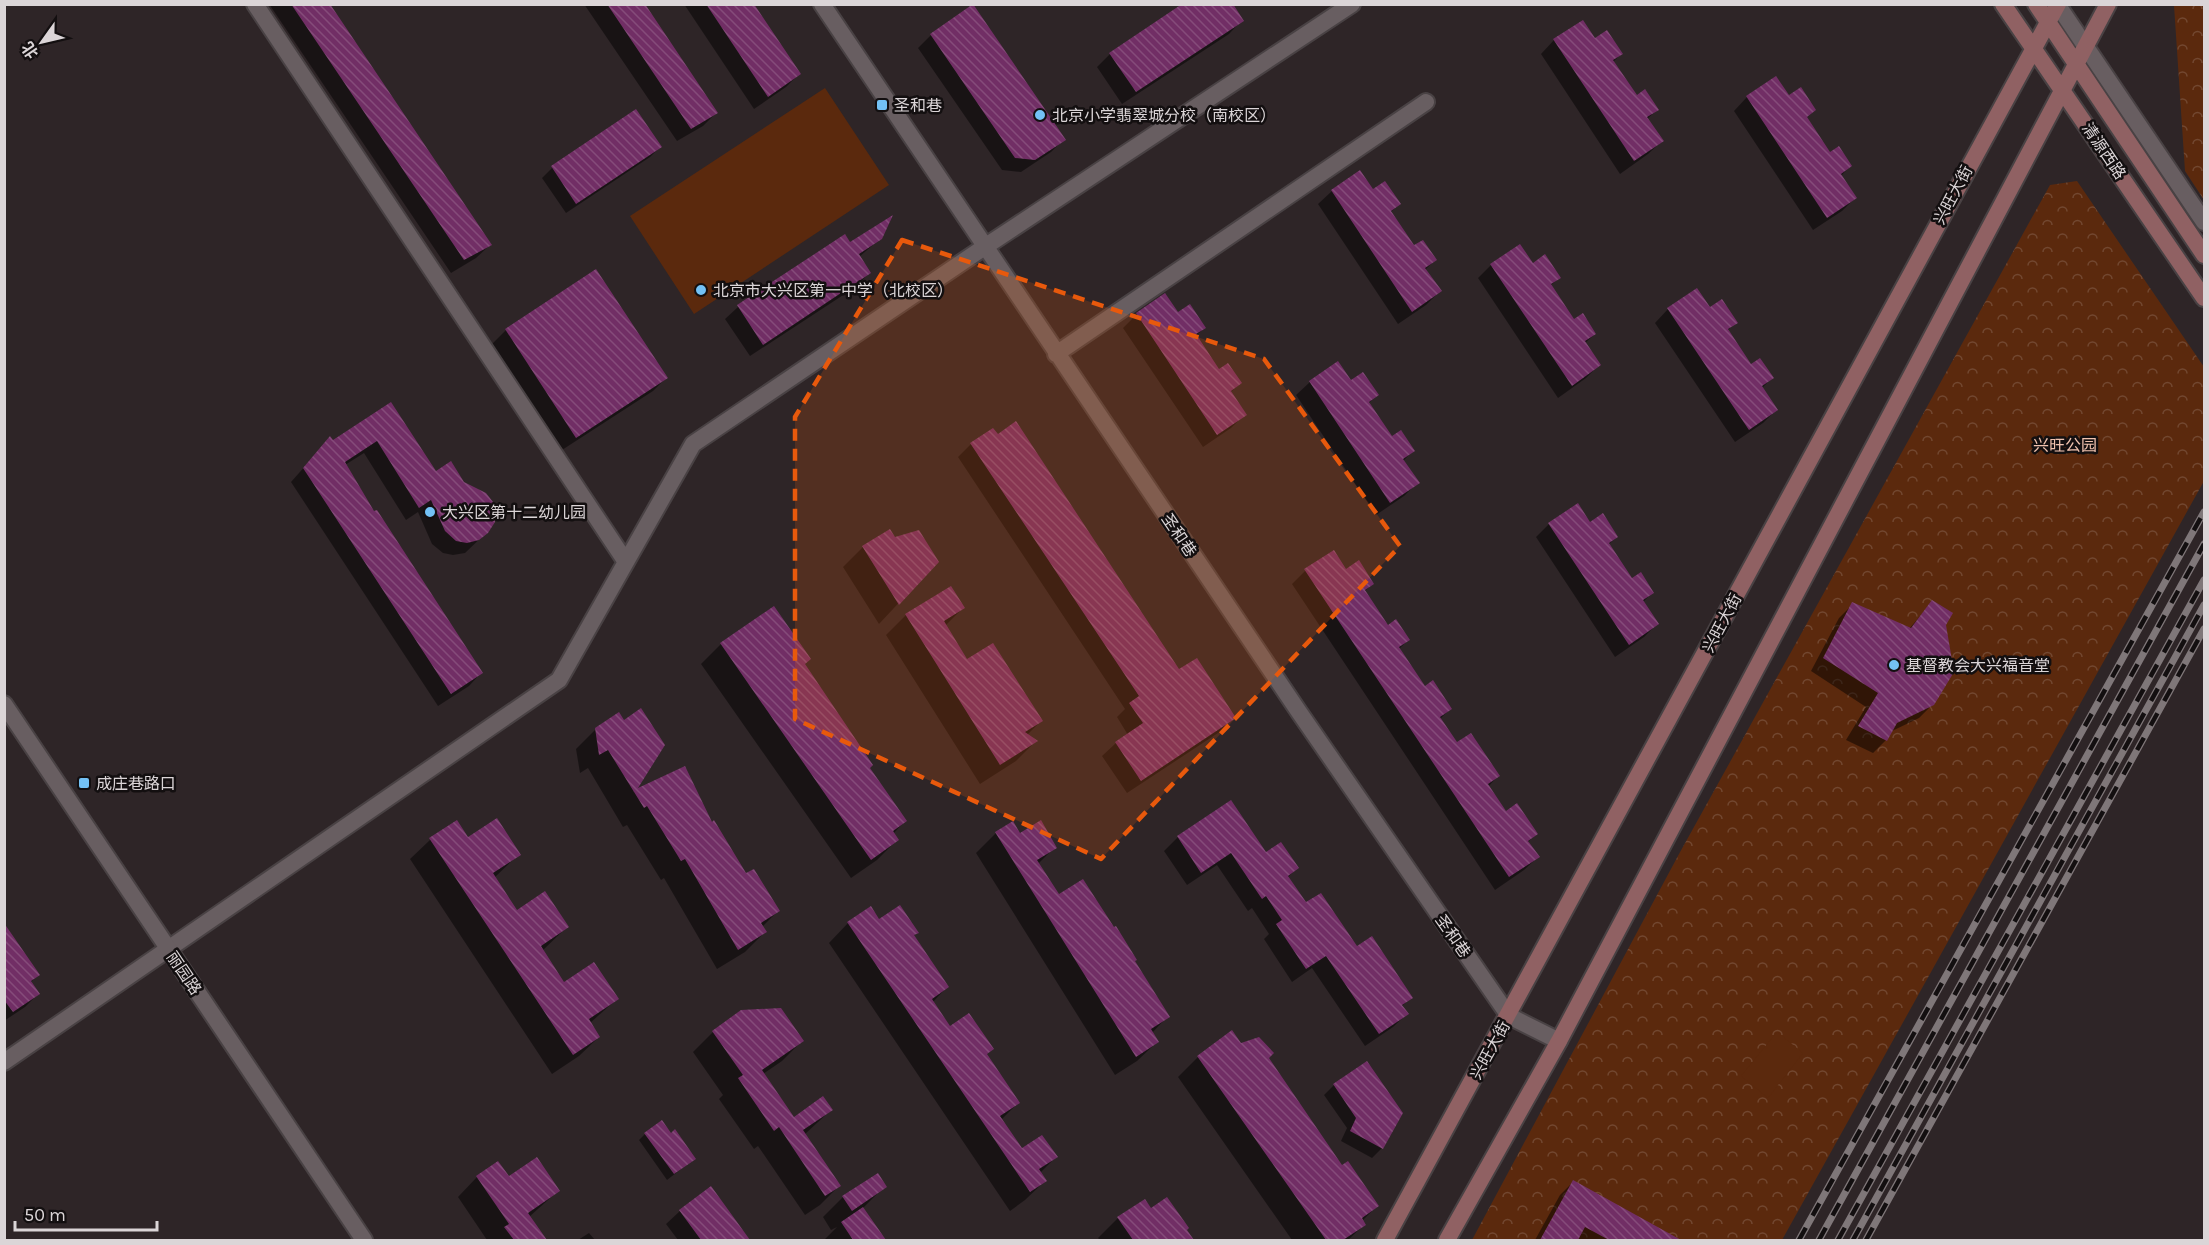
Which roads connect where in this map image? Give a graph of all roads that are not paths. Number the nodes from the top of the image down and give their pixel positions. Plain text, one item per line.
1 (255, 4) edge
2 (822, 4) edge
3 (2003, 4) edge
4 (2036, 4) edge
5 (2108, 4) edge
6 (1352, 5) edge
7 (2058, 5) edge
8 (2048, 23) junction
9 (2085, 46) junction
10 (2033, 49) junction
11 (2076, 64) junction
12 (2062, 90) junction
13 (1426, 102) dead end
14 (2205, 222) edge
15 (986, 246) junction
16 (2205, 255) edge
17 (2205, 298) edge
18 (1056, 354) junction
19 (626, 562) junction
20 (4, 704) edge
21 (168, 949) junction
22 (1509, 1016) junction
23 (1559, 1041) junction
24 (4, 1062) edge
25 (364, 1240) edge
26 (1385, 1240) edge
27 (1447, 1240) edge

1 - 19 street
2 - 15 street, 圣和巷
3 - 10 main road, 清源西路
4 - 8 main road, 清源西路
5 - 9 main road
6 - 15 street
7 - 8 main road, 兴旺大街
7 - 9 street
8 - 10 main road, 兴旺大街
8 - 11 main road, 清源西路
9 - 11 main road
9 - 14 street
10 - 12 main road, 清源西路
10 - 22 main road, 兴旺大街
11 - 12 main road
11 - 16 main road, 清源西路
12 - 17 main road, 清源西路
12 - 23 main road
13 - 18 street
15 - 18 street, 圣和巷
15 - 19 street
18 - 22 street, 圣和巷
19 - 21 street
20 - 21 street, 丽园路
21 - 24 street
21 - 25 street, 丽园路
22 - 23 street, 圣和巷
22 - 26 main road, 兴旺大街
23 - 27 main road

